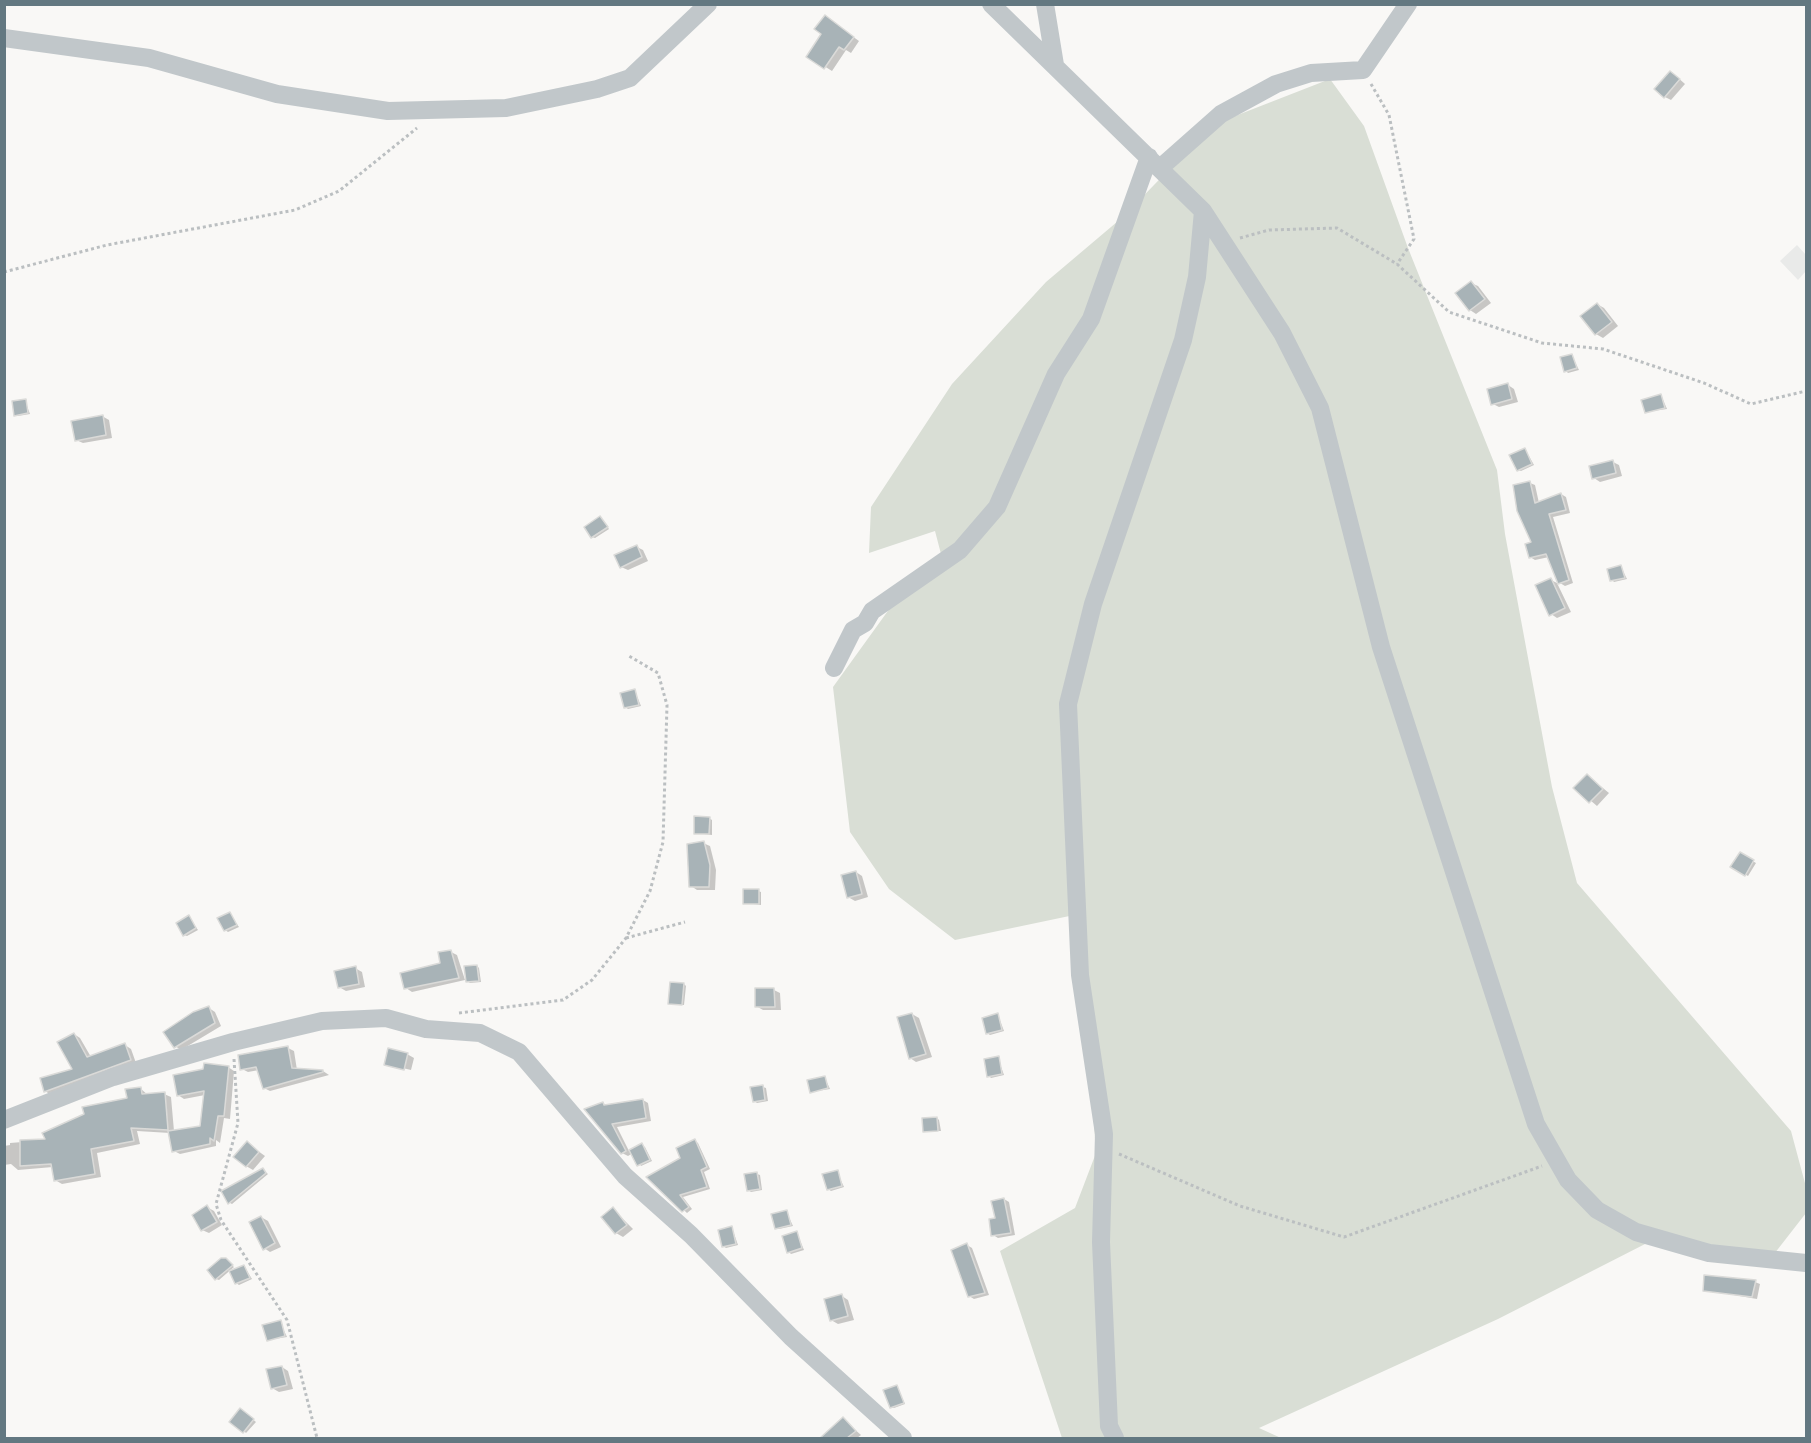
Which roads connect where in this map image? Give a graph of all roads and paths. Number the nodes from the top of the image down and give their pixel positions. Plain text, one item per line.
1 (708, 4) edge
2 (991, 4) edge
3 (1045, 4) edge
4 (1408, 4) edge
5 (4, 38) edge
6 (1055, 65) junction
7 (1363, 70) junction
8 (439, 110) junction
9 (1154, 162) junction
10 (1203, 211) junction
11 (1224, 243) junction
12 (1397, 264) junction
13 (4, 272) edge
14 (1806, 391) edge
15 (629, 656) dead end
16 (834, 668) dead end
17 (685, 922) dead end
18 (626, 938) junction
19 (454, 1013) dead end
20 (232, 1042) junction
21 (4, 1120) edge
22 (1103, 1146) junction
23 (1557, 1161) junction
24 (1806, 1263) edge
25 (317, 1438) edge
26 (903, 1438) edge
27 (1115, 1438) edge

1 - 8 street
2 - 6 street
3 - 6 street
4 - 7 street
5 - 8 street
6 - 9 street
7 - 9 street
7 - 12 path
8 - 13 path
9 - 10 street
9 - 16 street
10 - 11 street
10 - 22 street
11 - 12 path
11 - 23 street
12 - 14 path
15 - 18 path
17 - 18 path
18 - 19 path
20 - 21 street
20 - 25 path
20 - 26 street
22 - 23 path
22 - 27 street
23 - 24 street

